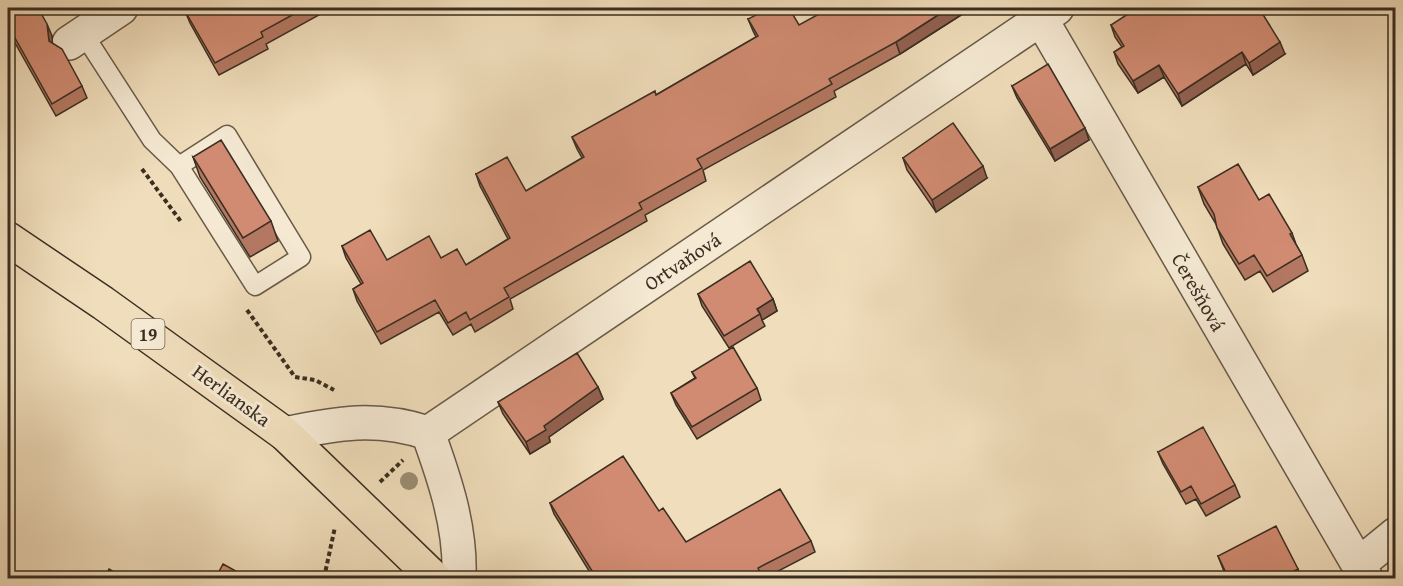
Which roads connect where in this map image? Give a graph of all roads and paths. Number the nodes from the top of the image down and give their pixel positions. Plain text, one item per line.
1 (121, 8) edge
2 (1049, 13) edge
3 (76, 38) joint
4 (179, 166) junction
5 (8, 239) edge
6 (241, 302) dead end
7 (382, 422) junction
8 (428, 433) junction
9 (285, 434) junction
10 (1395, 534) edge
11 (1362, 572) edge
12 (421, 573) edge
13 (459, 579) edge

1 - 3 street
2 - 8 street, Ortvaňová
2 - 11 street, Čerešňová
3 - 4 lane
4 - 4 lane
5 - 9 main road, Herlianska / 19
6 - 7 path
7 - 8 street
7 - 9 street
8 - 13 street
9 - 12 main road, Herlianska / 19
10 - 11 street, Čerešňová

